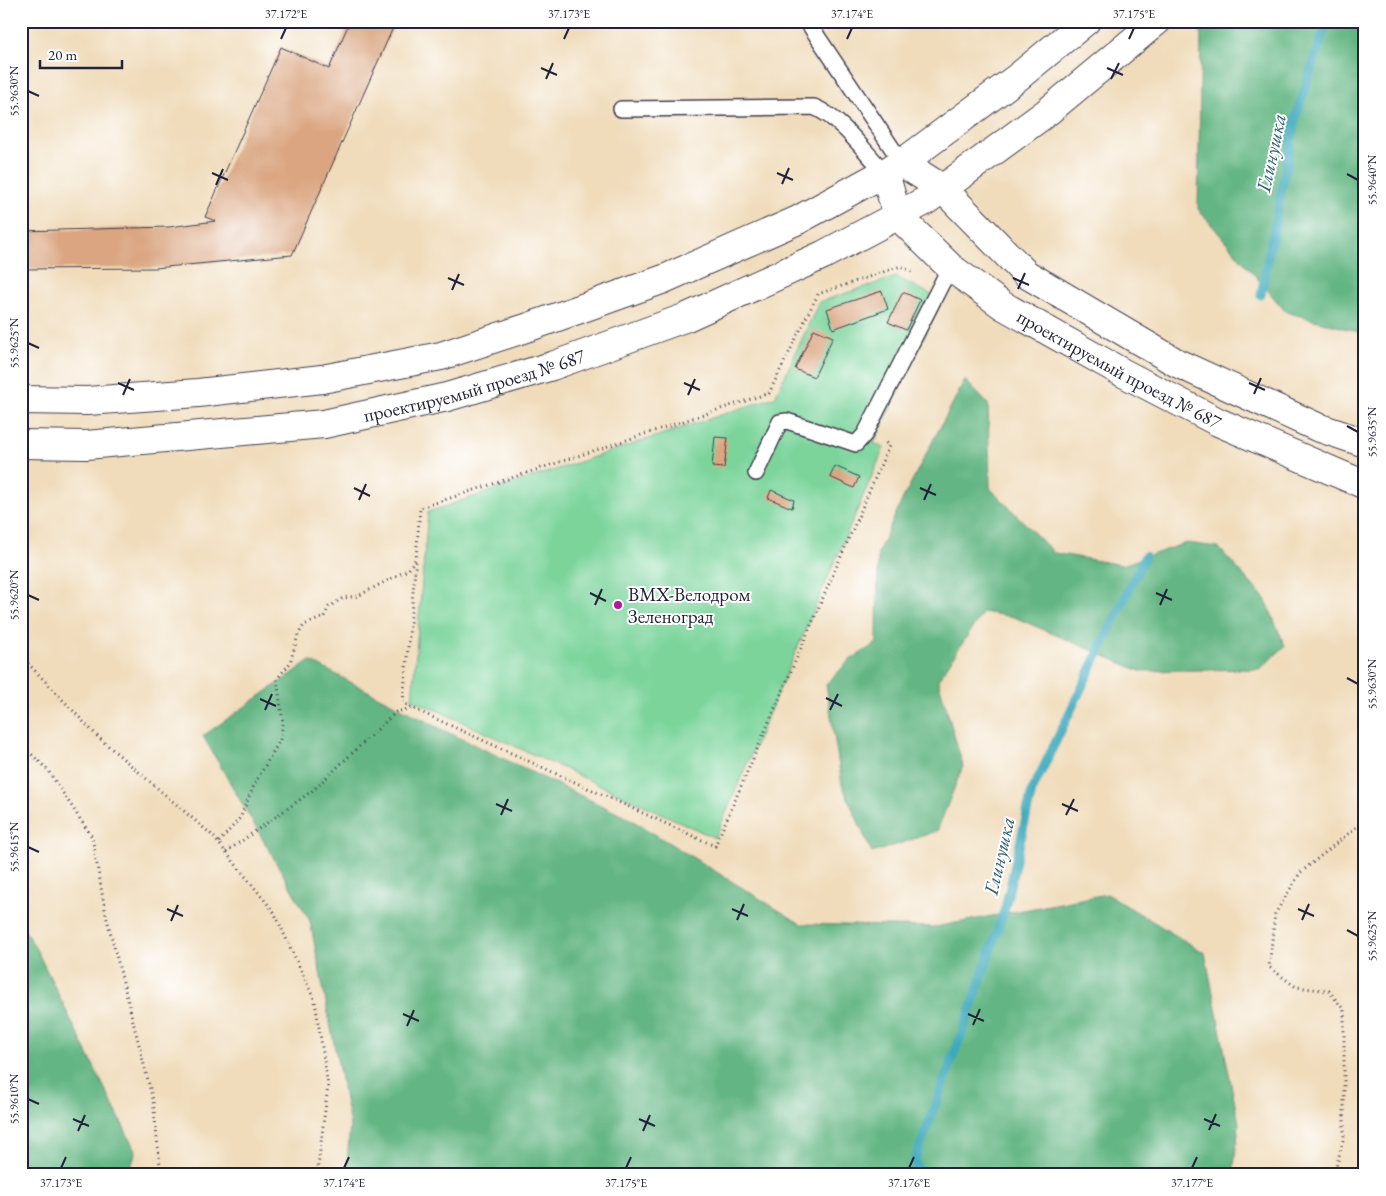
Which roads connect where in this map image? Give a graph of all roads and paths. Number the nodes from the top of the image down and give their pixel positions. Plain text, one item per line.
1 (807, 21) edge
2 (1086, 21) edge
3 (1157, 21) edge
4 (621, 109) dead end
5 (894, 168) junction
6 (942, 188) junction
7 (898, 215) junction
8 (944, 276) junction
9 (21, 400) edge
10 (882, 439) dead end
11 (1365, 443) edge
12 (21, 444) edge
13 (756, 473) dead end
14 (1365, 485) edge
15 (416, 558) junction
16 (21, 656) edge
17 (412, 708) junction
18 (21, 744) edge
19 (1365, 820) edge
20 (218, 842) junction
21 (226, 852) junction
22 (162, 1175) edge
23 (317, 1175) edge
24 (1334, 1175) edge

1 - 5 lane
2 - 5 street, проектируемый проезд № 687
3 - 6 street, проектируемый проезд № 687
4 - 5 lane
5 - 6 street, проектируемый проезд № 687
5 - 7 street, проектируемый проезд № 687
5 - 9 street, проектируемый проезд № 687
6 - 7 street, проектируемый проезд № 687
6 - 11 street, проектируемый проезд № 687
7 - 8 street, проектируемый проезд № 687
7 - 12 street, проектируемый проезд № 687
8 - 13 lane
8 - 14 street, проектируемый проезд № 687
8 - 15 path
10 - 17 path
15 - 17 path
15 - 20 path
16 - 20 path
17 - 21 path
18 - 22 path
19 - 24 path
20 - 21 path
21 - 23 path

